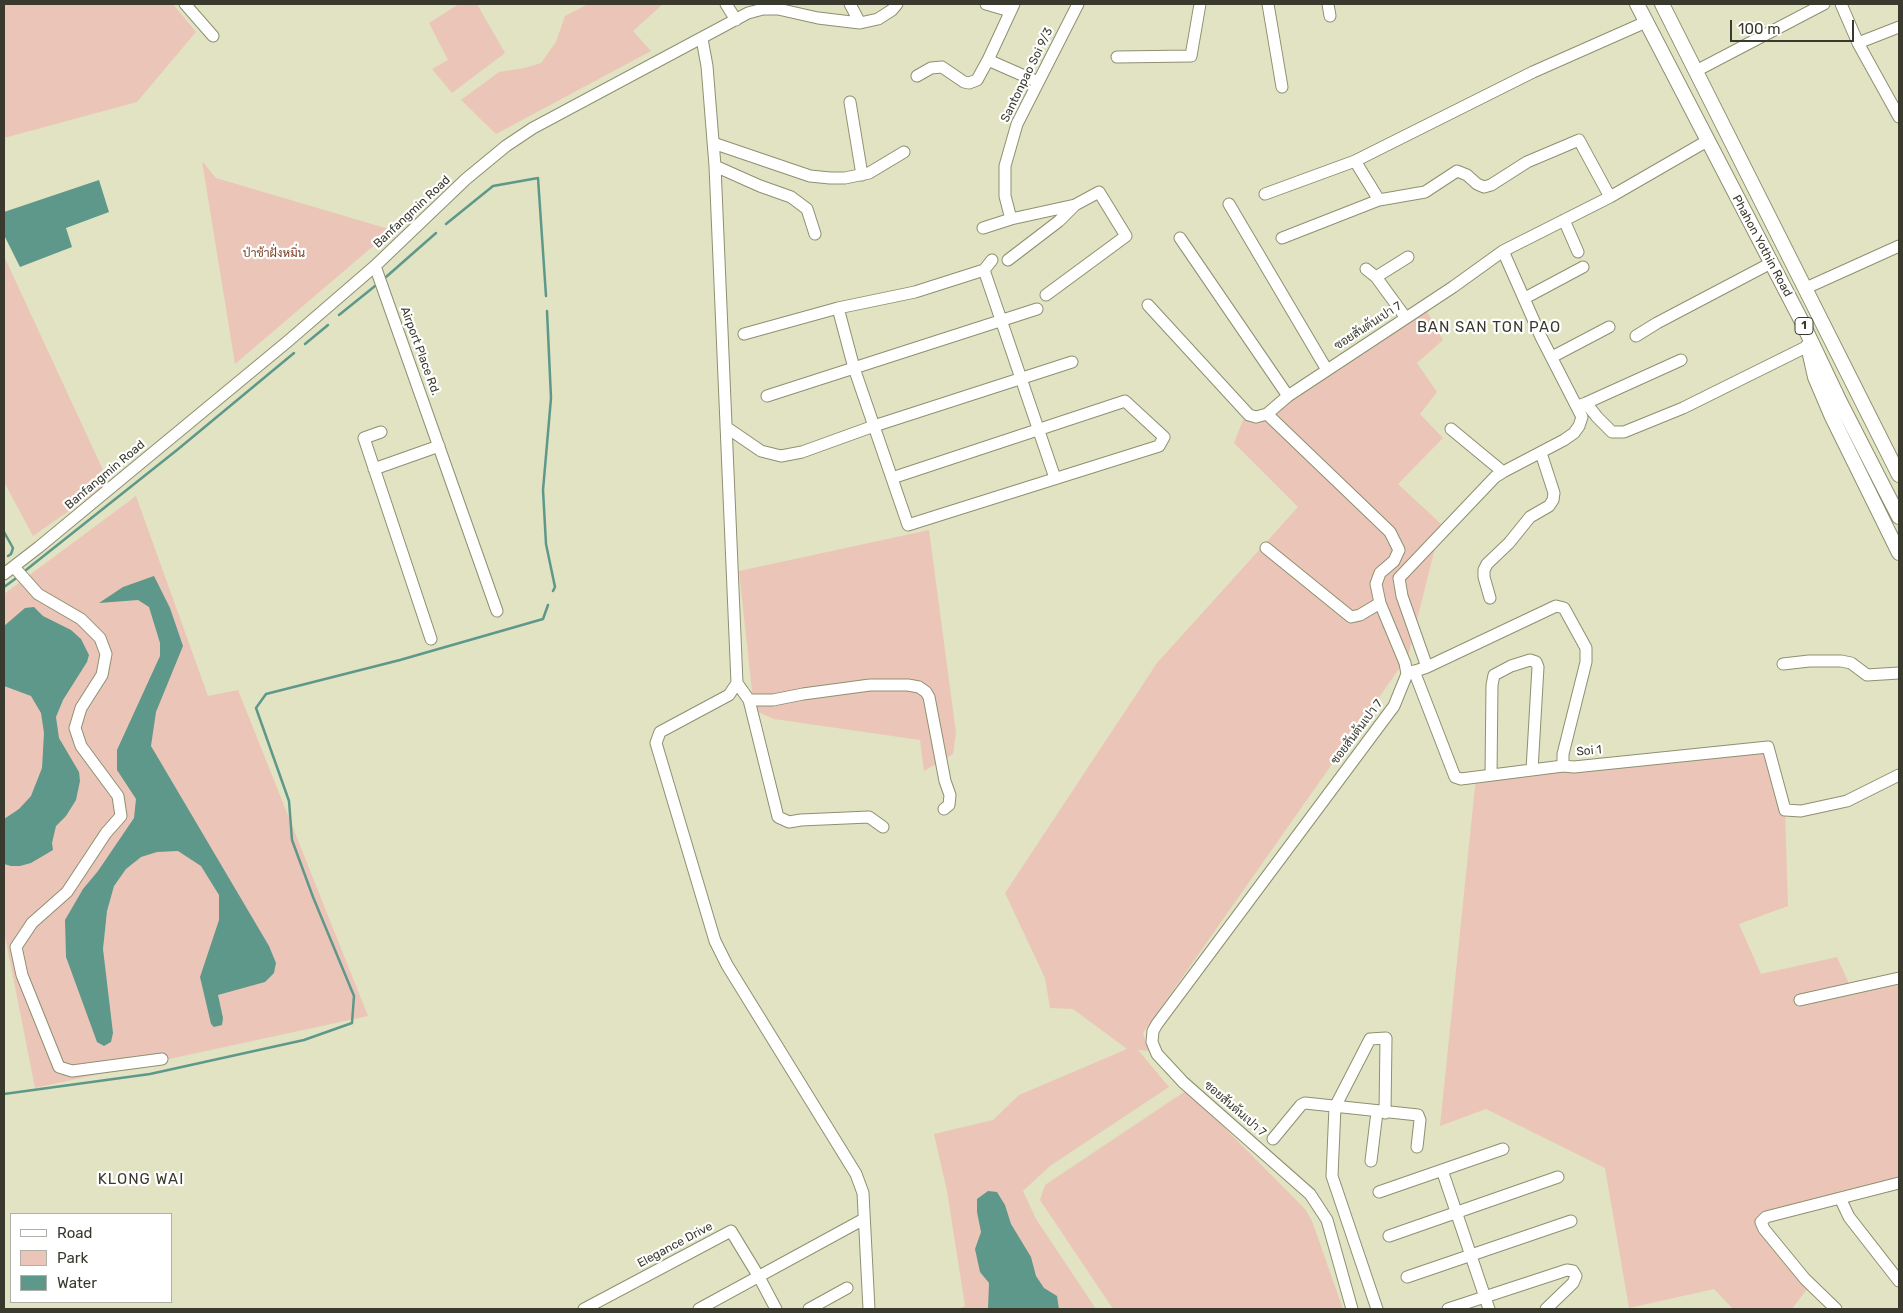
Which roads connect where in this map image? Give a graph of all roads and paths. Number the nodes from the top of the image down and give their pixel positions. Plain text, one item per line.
1 (185, 4) edge
2 (726, 4) edge
3 (850, 4) edge
4 (897, 4) edge
5 (986, 4) edge
6 (1078, 4) edge
7 (1200, 4) edge
8 (1268, 4) edge
9 (1328, 4) edge
10 (1637, 4) edge
11 (1662, 4) edge
12 (1824, 4) edge
13 (1841, 4) edge
14 (1012, 7) edge
15 (745, 8) edge
16 (1330, 16) dead end
17 (736, 20) junction
18 (1646, 22) junction
19 (860, 23) junction
20 (1899, 27) edge
21 (212, 36) dead end
22 (702, 39) junction
23 (1858, 43) junction
24 (1117, 57) dead end
25 (988, 60) junction
26 (1696, 71) junction
27 (917, 76) dead end
28 (1038, 82) junction
29 (1282, 87) dead end
30 (850, 102) dead end
31 (1899, 117) edge
32 (1707, 141) junction
33 (713, 143) junction
34 (904, 152) dead end
35 (1355, 161) junction
36 (715, 166) junction
37 (862, 175) junction
38 (1265, 194) dead end
39 (1610, 197) junction
40 (1380, 200) junction
41 (1229, 204) dead end
42 (1075, 205) junction
43 (1011, 219) junction
44 (1564, 220) junction
45 (983, 228) dead end
46 (815, 234) dead end
47 (1180, 238) dead end
48 (1282, 238) dead end
49 (1899, 246) edge
50 (1503, 251) junction
51 (1578, 252) dead end
52 (1408, 257) dead end
53 (992, 260) dead end
54 (1008, 260) dead end
55 (1771, 263) junction
56 (375, 266) junction
57 (1584, 267) dead end
58 (1366, 269) dead end
59 (984, 270) junction
60 (1376, 277) junction
61 (1806, 288) junction
62 (1046, 295) dead end
63 (1525, 298) junction
64 (1148, 305) dead end
65 (838, 308) junction
66 (1037, 309) dead end
67 (1406, 318) junction
68 (1001, 320) junction
69 (1801, 320) junction
70 (1609, 327) dead end
71 (744, 334) dead end
72 (1636, 336) dead end
73 (1808, 346) junction
74 (1552, 358) junction
75 (1681, 360) dead end
76 (1072, 362) dead end
77 (854, 368) junction
78 (1327, 370) junction
79 (1021, 379) junction
80 (767, 396) dead end
81 (1288, 396) junction
82 (1582, 404) junction
83 (1266, 414) junction
84 (874, 426) junction
85 (726, 427) junction
86 (1451, 429) dead end
87 (1038, 430) junction
88 (381, 432) dead end
89 (439, 446) junction
90 (1541, 453) junction
91 (374, 469) junction
92 (1502, 472) junction
93 (1899, 475) edge
94 (892, 478) junction
95 (1055, 478) junction
96 (1899, 517) edge
97 (1266, 548) dead end
98 (1899, 553) edge
99 (14, 567) junction
100 (4, 574) edge
101 (1490, 598) dead end
102 (1380, 603) junction
103 (497, 611) dead end
104 (431, 639) dead end
105 (1783, 664) dead end
106 (1427, 667) junction
107 (1410, 672) junction
108 (1899, 673) edge
109 (737, 683) junction
110 (749, 700) junction
111 (1564, 766) junction
112 (1532, 770) junction
113 (1491, 775) junction
114 (1899, 775) edge
115 (944, 809) dead end
116 (883, 828) dead end
117 (1899, 978) edge
118 (1800, 1000) dead end
119 (162, 1059) dead end
120 (1335, 1107) junction
121 (1381, 1112) junction
122 (1273, 1139) dead end
123 (1417, 1147) dead end
124 (1503, 1149) dead end
125 (1371, 1161) dead end
126 (1442, 1170) junction
127 (1558, 1177) dead end
128 (1899, 1183) edge
129 (1379, 1192) dead end
130 (1840, 1198) junction
131 (1456, 1212) junction
132 (864, 1219) junction
133 (1571, 1221) dead end
134 (1389, 1236) dead end
135 (1471, 1255) junction
136 (759, 1277) junction
137 (1407, 1277) dead end
138 (1899, 1280) edge
139 (847, 1288) dead end
140 (1485, 1296) junction
141 (584, 1309) edge
142 (699, 1309) edge
143 (776, 1309) edge
144 (809, 1309) edge
145 (869, 1309) edge
146 (1352, 1309) edge
147 (1377, 1309) edge
148 (1448, 1309) edge
149 (1489, 1309) edge
150 (1546, 1309) edge
151 (1836, 1309) edge

1 - 21 street
2 - 17 street
3 - 19 street
4 - 19 street, Banfangmin Road
5 - 14 street
6 - 28 street, Santonpao Soi 9/3
7 - 24 street
8 - 29 street
9 - 16 street
10 - 18 main road, Phahon Yothin Road / 1
11 - 26 main road, Phahon Yothin Road / 1
12 - 26 street
13 - 23 street
14 - 25 street
15 - 17 street, Banfangmin Road
15 - 19 street, Banfangmin Road
17 - 22 street, Banfangmin Road
18 - 32 main road, Phahon Yothin Road / 1
18 - 35 street
20 - 23 street
22 - 33 street
22 - 56 street, Banfangmin Road
23 - 31 street
25 - 27 street
25 - 28 street
26 - 61 main road, Phahon Yothin Road / 1
28 - 43 street, Santonpao Soi 9/3
30 - 37 street
32 - 39 street, ซอยสันต้นเปา 7
32 - 55 main road, Phahon Yothin Road / 1
33 - 36 street
33 - 37 street
34 - 37 street
35 - 38 street
35 - 40 street
36 - 46 street
36 - 85 street
39 - 40 street
39 - 44 street, ซอยสันต้นเปา 7
40 - 48 street
41 - 78 street
42 - 43 street
42 - 54 street
42 - 62 street
43 - 45 street
44 - 50 street, ซอยสันต้นเปา 7
44 - 51 street
47 - 81 street
49 - 61 street
50 - 63 street
50 - 67 street, ซอยสันต้นเปา 7
52 - 60 street
53 - 59 street
55 - 69 main road, Phahon Yothin Road / 1
55 - 72 street
56 - 89 street, Airport Place Rd.
56 - 99 street, Banfangmin Road
57 - 63 street
58 - 60 street
59 - 65 street
59 - 68 street
60 - 67 street
61 - 93 main road, Phahon Yothin Road / 1
63 - 74 street
64 - 83 street
65 - 71 street
65 - 77 street
66 - 68 street
67 - 78 street, ซอยสันต้นเปา 7
68 - 77 street
68 - 79 street
69 - 73 main road
69 - 96 main road, Phahon Yothin Road / 1
70 - 74 street
73 - 82 street
73 - 98 main road
74 - 82 street
75 - 82 street
76 - 79 street
77 - 80 street
77 - 84 street
78 - 81 street, ซอยสันต้นเปา 7
79 - 84 street
79 - 87 street
81 - 83 street, ซอยสันต้นเปา 7
82 - 90 street
83 - 102 street
84 - 85 street
84 - 94 street
85 - 109 street
86 - 92 street
87 - 94 street
87 - 95 street
87 - 95 street
88 - 91 street
89 - 91 street
89 - 103 street, Airport Place Rd.
90 - 92 street
90 - 101 street
91 - 104 street
92 - 106 street
94 - 95 street
97 - 102 street
99 - 100 street, Banfangmin Road
99 - 119 street
102 - 107 street
105 - 108 street
106 - 107 street, Soi 1
106 - 111 street, Soi 1
107 - 113 street
107 - 146 street, ซอยสันต้นเปา 7
109 - 110 street
109 - 132 street
110 - 115 street
110 - 116 street
111 - 112 street
111 - 114 street, Soi 1
112 - 113 street
112 - 113 street
117 - 118 street
120 - 121 street
120 - 121 street
120 - 122 street
120 - 147 street
121 - 123 street
121 - 125 street
124 - 126 street
126 - 129 street
126 - 131 street
127 - 131 street
128 - 130 street
130 - 138 street
130 - 151 street
131 - 134 street
131 - 135 street
132 - 136 street
132 - 145 street
133 - 135 street
135 - 137 street
135 - 140 street
136 - 141 street, Elegance Drive
136 - 142 street
136 - 143 street, Elegance Drive
139 - 144 street
140 - 148 street
140 - 149 street
140 - 150 street

